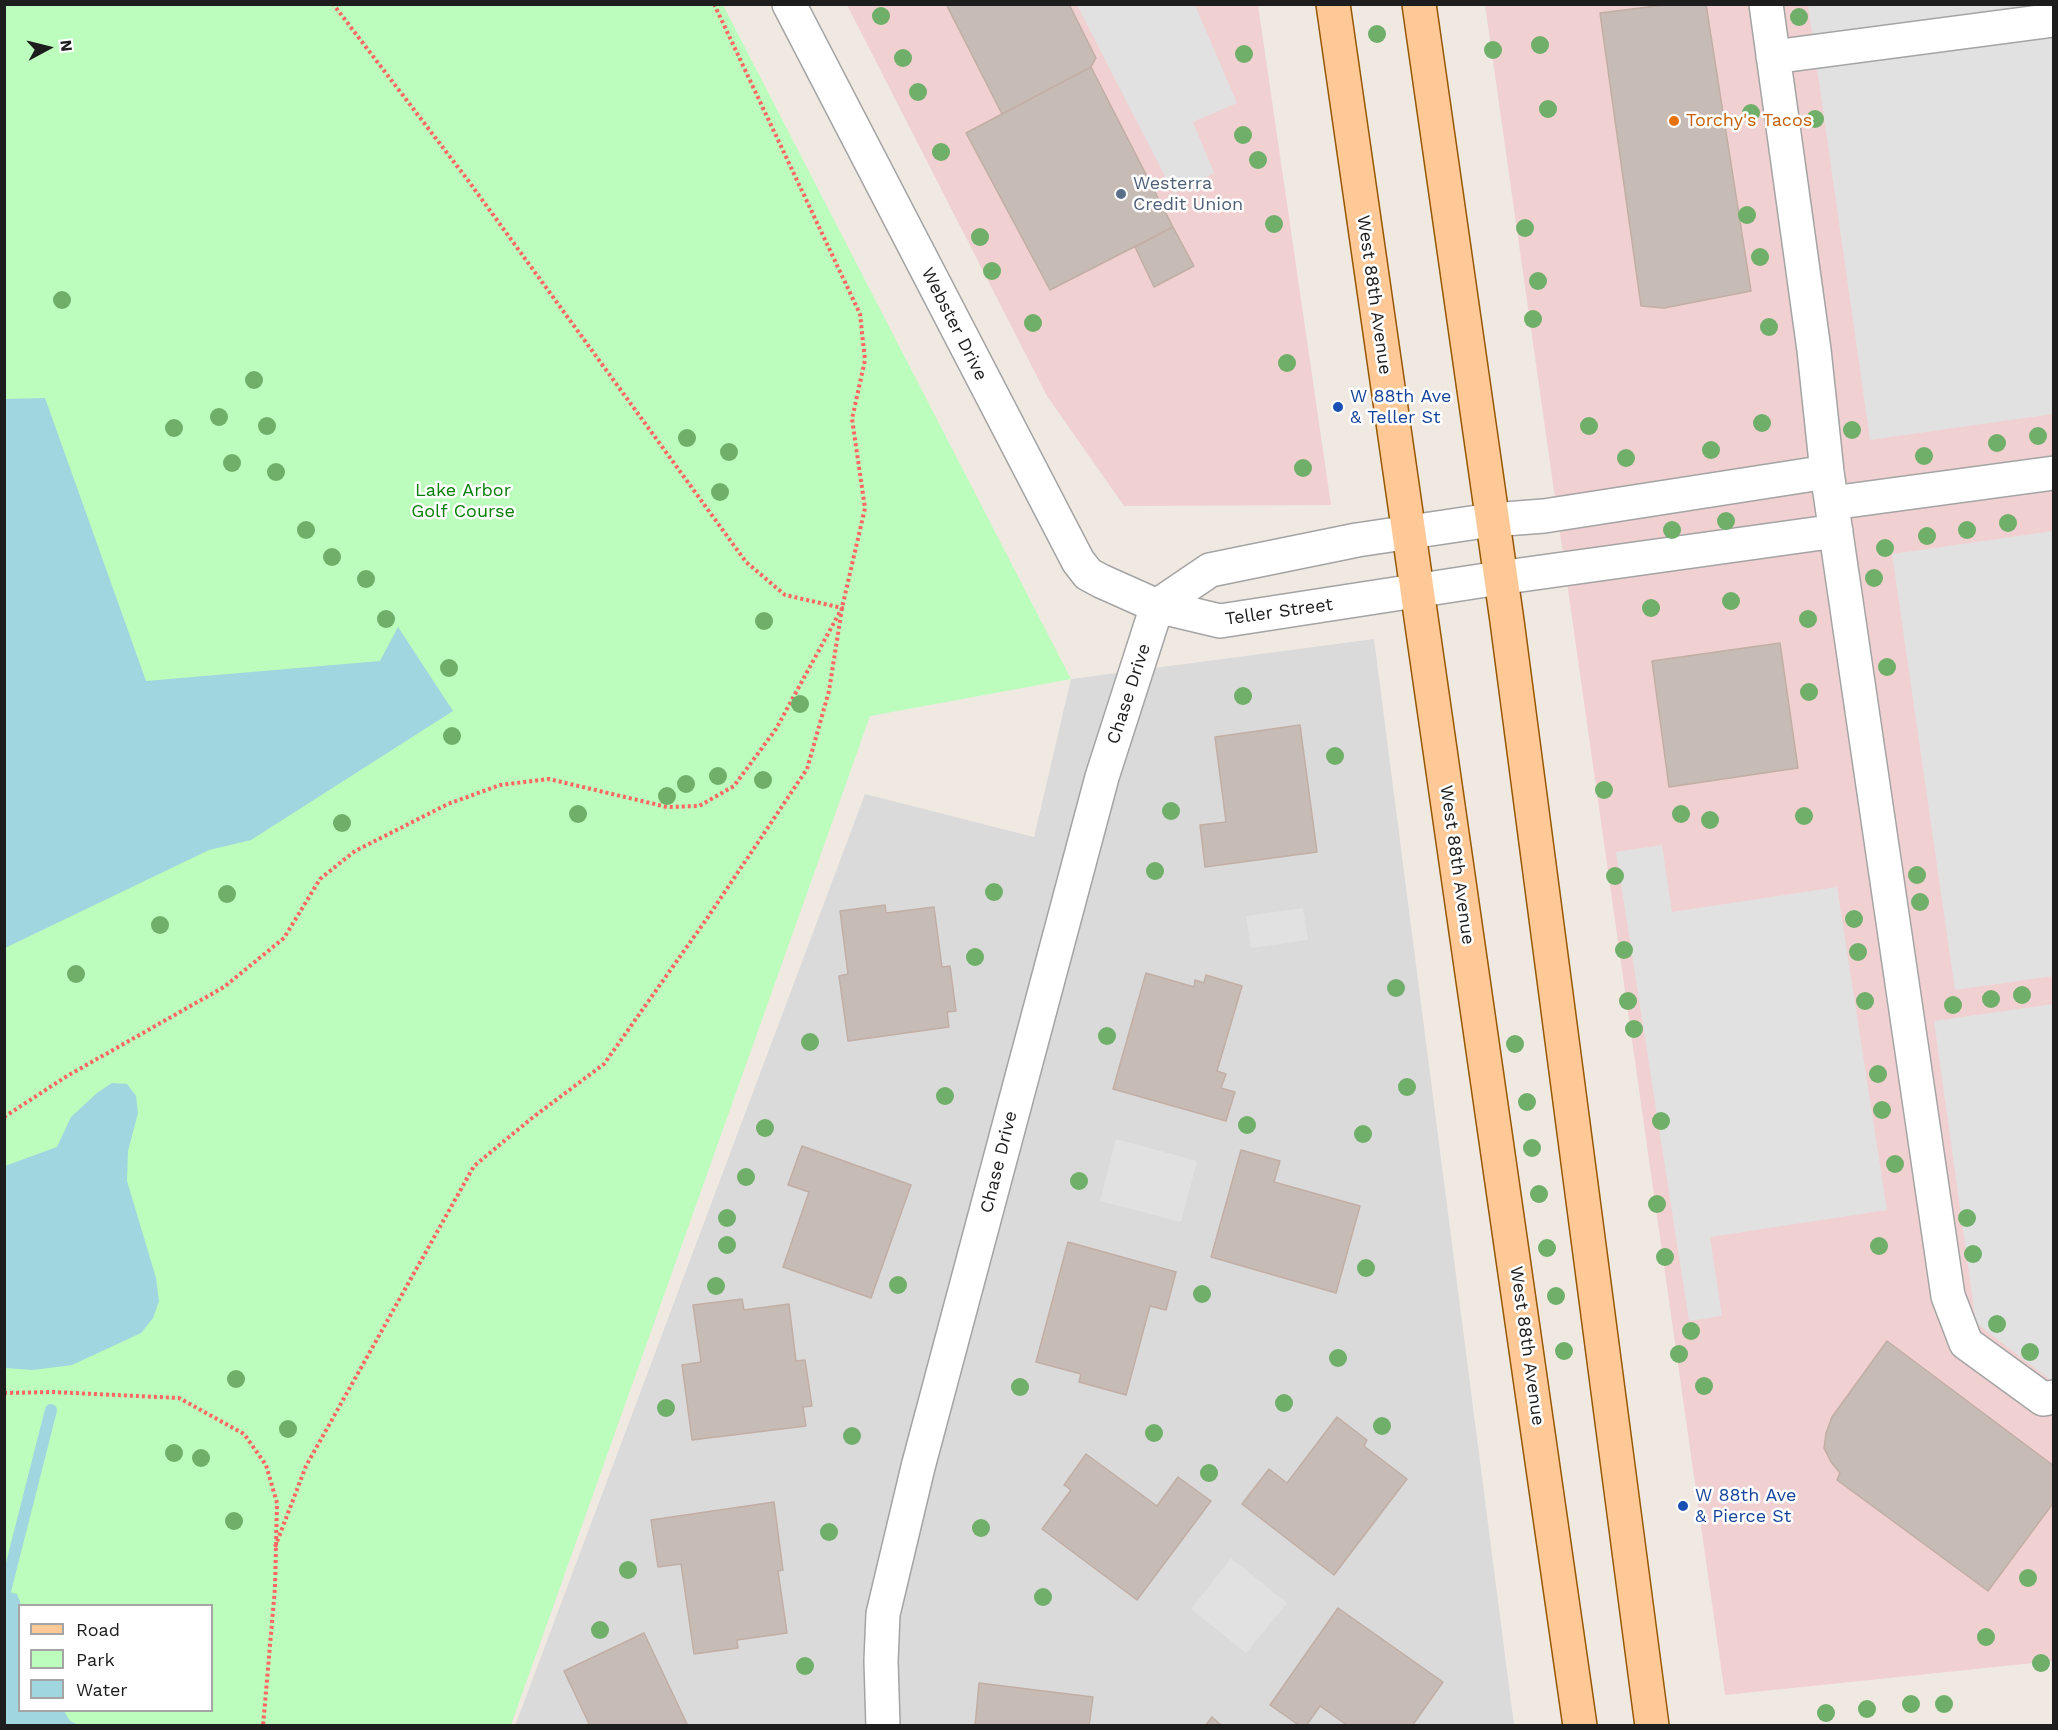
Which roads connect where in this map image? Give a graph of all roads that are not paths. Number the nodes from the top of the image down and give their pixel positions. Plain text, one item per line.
1 (789, 4) edge
2 (1333, 4) edge
3 (1419, 4) edge
4 (1766, 4) edge
5 (2054, 20) edge
6 (1773, 57) junction
7 (1827, 472) junction
8 (2054, 474) edge
9 (1834, 517) junction
10 (1491, 520) junction
11 (1407, 532) junction
12 (1499, 578) junction
13 (1416, 592) junction
14 (1156, 606) junction
15 (2054, 1397) edge
16 (883, 1725) edge
17 (1580, 1725) edge
18 (1652, 1725) edge

1 - 14 street, Webster Drive
2 - 11 main road, West 88th Avenue
3 - 10 main road
4 - 6 street
5 - 6 street
6 - 7 street
7 - 9 street
7 - 10 street
8 - 9 street, Teller Street
9 - 12 street, Teller Street
9 - 15 street
10 - 11 street
10 - 12 main road
11 - 13 main road, West 88th Avenue
11 - 14 street
12 - 13 street, Teller Street
12 - 18 main road
13 - 14 street, Teller Street
13 - 17 main road, West 88th Avenue
14 - 16 street, Chase Drive

